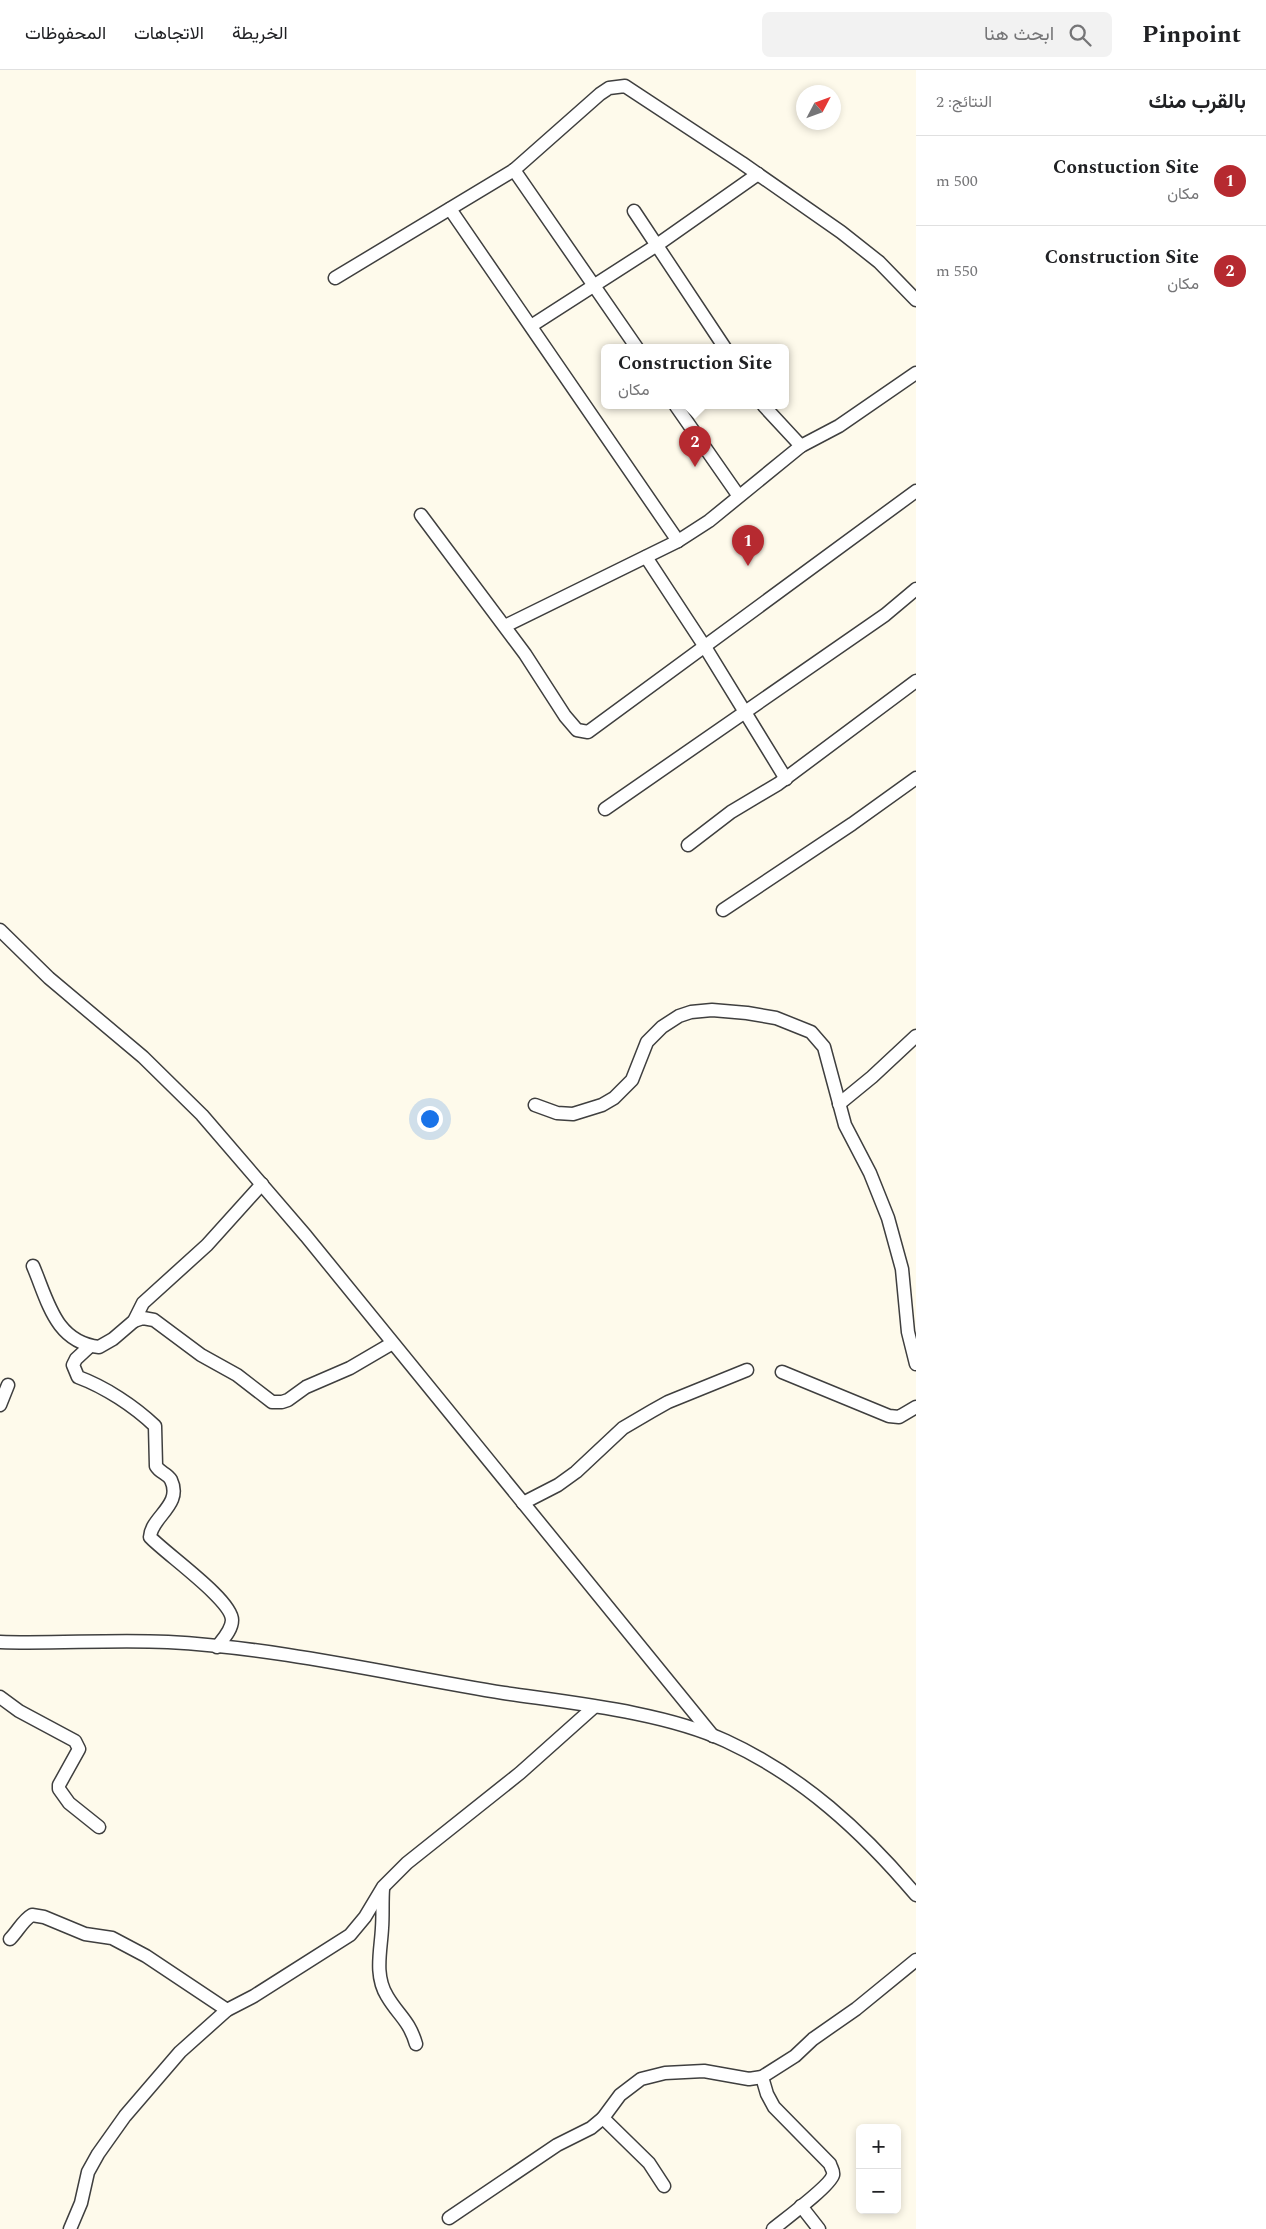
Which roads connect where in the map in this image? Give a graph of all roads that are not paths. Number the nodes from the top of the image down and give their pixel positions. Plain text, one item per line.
1 (514, 170) junction
2 (758, 174) junction
3 (450, 209) junction
4 (634, 211) dead end
5 (657, 245) junction
6 (335, 278) dead end
7 (593, 286) junction
8 (916, 300) edge
9 (531, 326) junction
10 (634, 344) edge
11 (722, 344) edge
12 (916, 373) edge
13 (678, 409) edge
14 (767, 409) edge
15 (801, 446) junction
16 (916, 491) edge
17 (738, 495) junction
18 (421, 515) dead end
19 (678, 542) junction
20 (646, 557) junction
21 (916, 588) edge
22 (505, 626) junction
23 (705, 647) junction
24 (916, 681) edge
25 (745, 714) junction
26 (786, 778) junction
27 (916, 778) edge
28 (605, 809) dead end
29 (688, 844) dead end
30 (723, 910) dead end
31 (0, 930) edge
32 (916, 1036) edge
33 (839, 1104) junction
34 (535, 1105) dead end
35 (262, 1184) junction
36 (33, 1266) dead end
37 (134, 1321) junction
38 (392, 1344) junction
39 (90, 1346) junction
40 (916, 1364) edge
41 (747, 1370) dead end
42 (782, 1372) dead end
43 (8, 1385) dead end
44 (0, 1405) edge
45 (916, 1407) edge
46 (523, 1503) junction
47 (0, 1642) edge
48 (218, 1647) junction
49 (0, 1697) edge
50 (594, 1707) junction
51 (692, 1708) junction
52 (713, 1736) junction
53 (740, 1748) junction
54 (99, 1827) dead end
55 (383, 1887) junction
56 (916, 1895) edge
57 (10, 1939) dead end
58 (916, 1960) edge
59 (227, 2010) junction
60 (416, 2044) dead end
61 (762, 2077) junction
62 (603, 2118) junction
63 (664, 2186) dead end
64 (800, 2206) junction
65 (449, 2218) dead end
66 (70, 2229) edge
67 (773, 2229) edge
68 (819, 2229) edge

1 - 2 street
1 - 3 street
1 - 7 street
2 - 5 street
2 - 8 street
3 - 6 street
3 - 9 street
4 - 5 street
5 - 7 street
5 - 11 street
7 - 9 street
7 - 10 street
9 - 19 street
12 - 15 street
13 - 17 street
14 - 15 street
15 - 17 street
16 - 23 street
17 - 19 street
18 - 22 street
19 - 20 street
20 - 22 street
20 - 23 street
21 - 25 street
22 - 23 street
23 - 25 street
24 - 26 street
25 - 26 street
25 - 28 street
26 - 29 street
27 - 30 street
31 - 35 street
32 - 33 street
33 - 34 street
33 - 40 street
35 - 37 street
35 - 38 street
36 - 39 street
37 - 38 street
37 - 39 street
38 - 46 street
39 - 48 street
41 - 46 street
42 - 45 street
43 - 44 street
46 - 51 street
47 - 48 street
48 - 50 street
49 - 54 street
50 - 52 street
50 - 55 street
51 - 52 street
51 - 53 street
52 - 53 street
53 - 56 street
55 - 59 street
55 - 60 street
57 - 59 street
58 - 61 street
59 - 66 street
61 - 62 street
61 - 64 street
62 - 63 street
62 - 65 street
64 - 67 street
64 - 68 street

